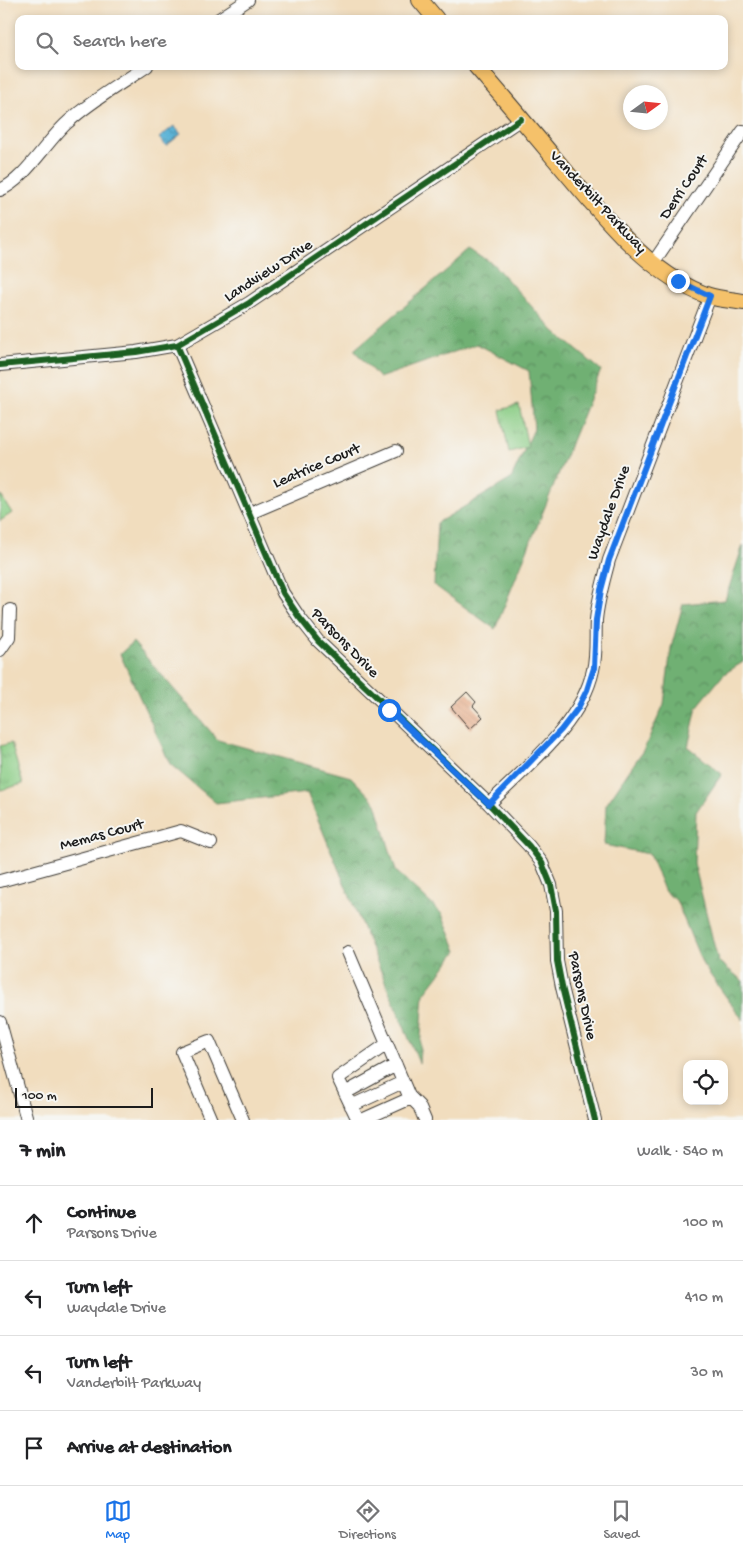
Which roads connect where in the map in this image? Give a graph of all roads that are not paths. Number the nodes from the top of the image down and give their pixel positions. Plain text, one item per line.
1 (248, 0) edge
2 (420, 0) edge
3 (226, 15) edge
4 (433, 15) edge
5 (141, 70) edge
6 (479, 70) edge
7 (522, 119) junction
8 (743, 131) edge
9 (0, 190) edge
10 (653, 263) junction
11 (710, 296) junction
12 (743, 302) edge
13 (177, 345) junction
14 (0, 365) edge
15 (396, 451) dead end
16 (250, 513) junction
17 (10, 610) dead end
18 (0, 650) edge
19 (489, 804) junction
20 (211, 843) dead end
21 (0, 881) edge
22 (348, 952) dead end
23 (0, 1022) edge
24 (387, 1044) junction
25 (396, 1065) junction
26 (403, 1082) junction
27 (345, 1092) junction
28 (411, 1098) junction
29 (351, 1106) junction
30 (27, 1120) edge
31 (211, 1120) edge
32 (243, 1120) edge
33 (358, 1120) edge
34 (362, 1120) edge
35 (425, 1120) edge
36 (595, 1120) edge

1 - 3 street
2 - 4 main road
5 - 9 street
6 - 7 main road, Vanderbilt Parkway
7 - 10 main road, Vanderbilt Parkway
7 - 13 street, Landview Drive
8 - 10 street, Derri Court
10 - 11 main road, Vanderbilt Parkway
11 - 12 main road, Vanderbilt Parkway
11 - 19 street, Waydale Drive
13 - 14 street, Landview Drive
13 - 16 street, Parsons Drive
15 - 16 street, Leatrice Court
16 - 19 street, Parsons Drive
17 - 18 street
19 - 36 street, Parsons Drive
20 - 21 street, Memas Court
22 - 24 street
23 - 30 street
24 - 25 street
24 - 27 street
25 - 26 street
25 - 27 street
26 - 28 street
26 - 29 street
27 - 29 street
28 - 34 street
28 - 35 street
29 - 33 street
31 - 32 street

